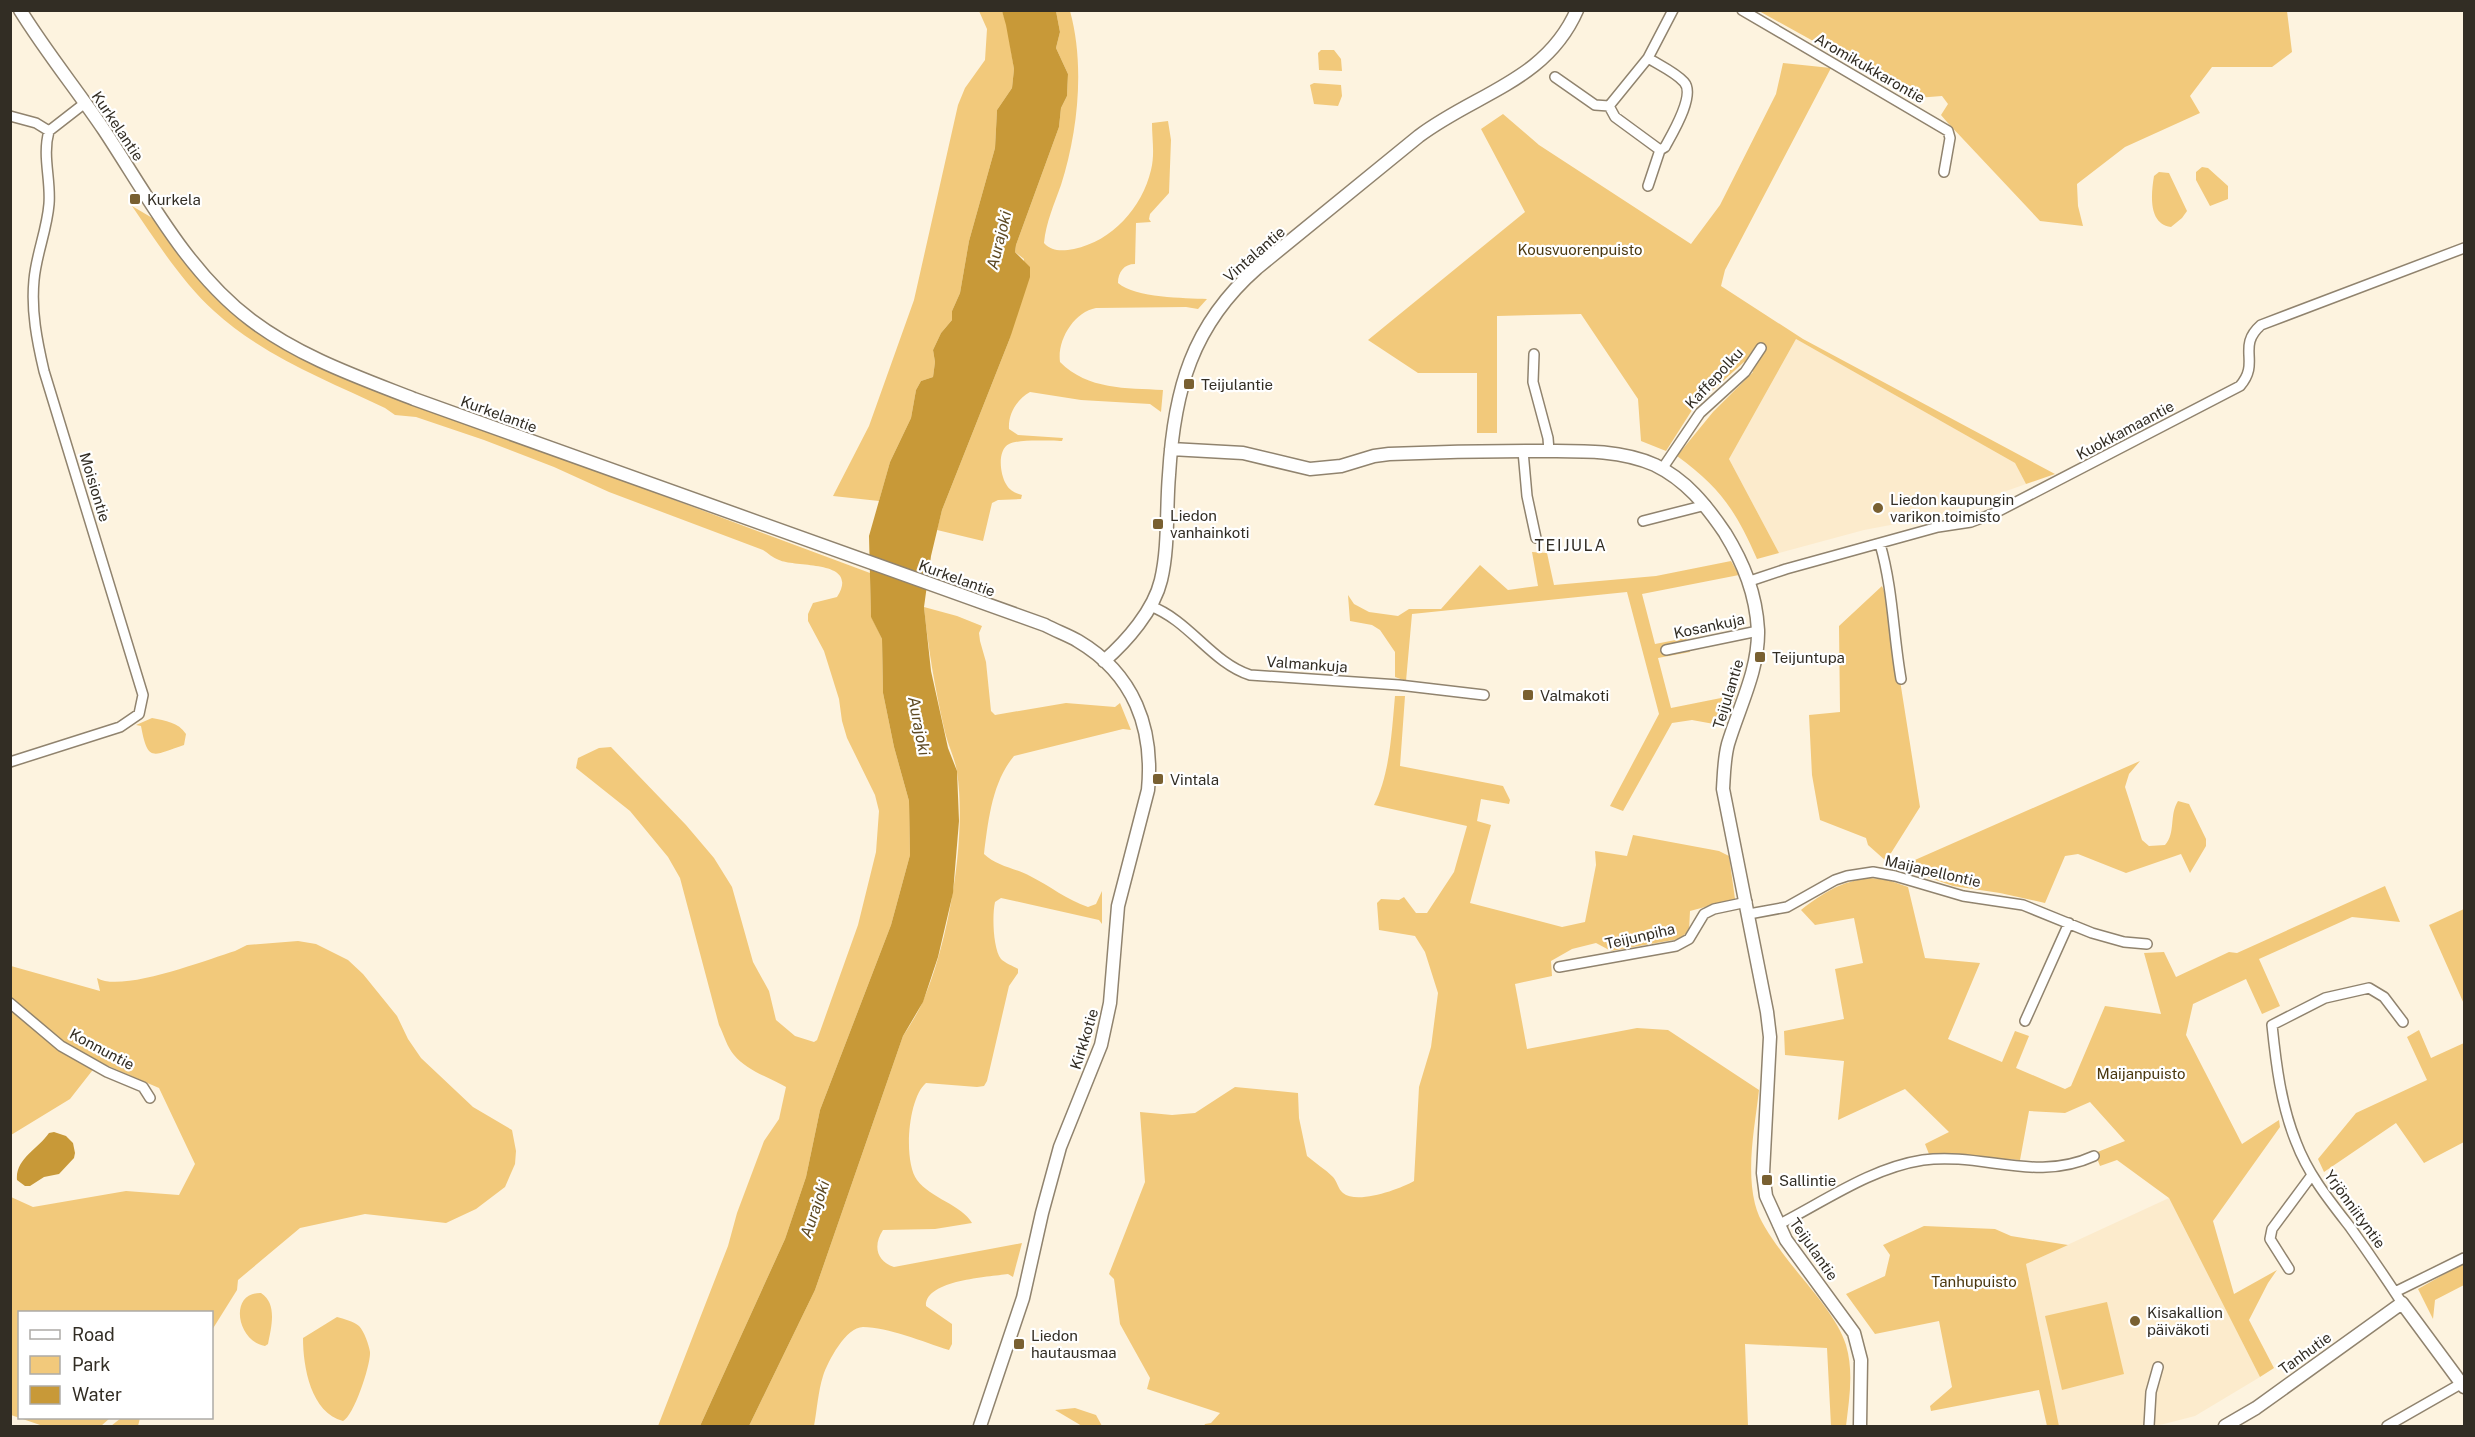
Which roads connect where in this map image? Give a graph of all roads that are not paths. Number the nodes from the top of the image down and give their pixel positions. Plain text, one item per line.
1 (20, 10) edge
2 (1577, 10) edge
3 (1673, 10) edge
4 (1742, 10) edge
5 (1648, 58) junction
6 (1555, 77) dead end
7 (85, 104) junction
8 (1609, 106) junction
9 (10, 116) edge
10 (50, 131) junction
11 (1660, 150) junction
12 (1944, 172) dead end
13 (1648, 186) dead end
14 (2464, 248) edge
15 (1761, 348) dead end
16 (1534, 354) dead end
17 (1172, 449) junction
18 (1523, 451) junction
19 (1549, 451) junction
20 (1665, 464) junction
21 (1706, 505) junction
22 (1642, 521) dead end
23 (1536, 538) dead end
24 (1880, 544) junction
25 (1750, 581) junction
26 (1150, 606) junction
27 (1758, 630) junction
28 (1666, 650) dead end
29 (1104, 661) junction
30 (1901, 679) dead end
31 (1484, 694) dead end
32 (10, 762) edge
33 (1748, 908) junction
34 (2069, 923) junction
35 (2147, 944) dead end
36 (1559, 967) dead end
37 (10, 1003) edge
38 (2025, 1022) dead end
39 (2403, 1022) dead end
40 (150, 1098) dead end
41 (2094, 1156) dead end
42 (2312, 1175) junction
43 (1778, 1225) junction
44 (2464, 1258) edge
45 (2289, 1269) dead end
46 (2399, 1298) junction
47 (2158, 1366) dead end
48 (2463, 1384) edge
49 (980, 1426) edge
50 (1860, 1426) edge
51 (2149, 1426) edge
52 (2225, 1426) edge
53 (2387, 1426) edge

1 - 7 street, Kurkelantie
2 - 17 street, Vintalantie
3 - 5 street
4 - 12 street, Aromikukkarontie
5 - 8 street
5 - 11 street
6 - 8 street
7 - 10 street
7 - 29 street, Kurkelantie
8 - 11 street
9 - 10 street
10 - 32 street, Moisiontie
11 - 13 street
14 - 24 street, Kuokkamaantie
15 - 20 street, Kaffepolku
16 - 19 street
17 - 18 street, Teijulantie
17 - 26 street, Vintalantie
18 - 19 street, Teijulantie
18 - 23 street
19 - 20 street, Teijulantie
20 - 21 street, Teijulantie
21 - 22 street
21 - 25 street, Teijulantie
24 - 25 street, Kuokkamaantie
24 - 30 street
25 - 27 street, Teijulantie
26 - 29 street, Vintalantie
26 - 31 street, Valmankuja
27 - 28 street, Kosankuja
27 - 33 street, Teijulantie
29 - 49 street, Kirkkotie
33 - 34 street, Maijapellontie
33 - 36 street, Teijunpiha
33 - 43 street, Teijulantie
34 - 35 street, Maijapellontie
34 - 38 street
37 - 40 street, Konnuntie
39 - 42 street, Yrjönniityntie
41 - 43 street
42 - 45 street
42 - 46 street, Yrjönniityntie
43 - 50 street, Teijulantie
44 - 46 street
46 - 48 street, Yrjönniityntie
46 - 52 street, Tanhutie
47 - 51 street
48 - 53 street

